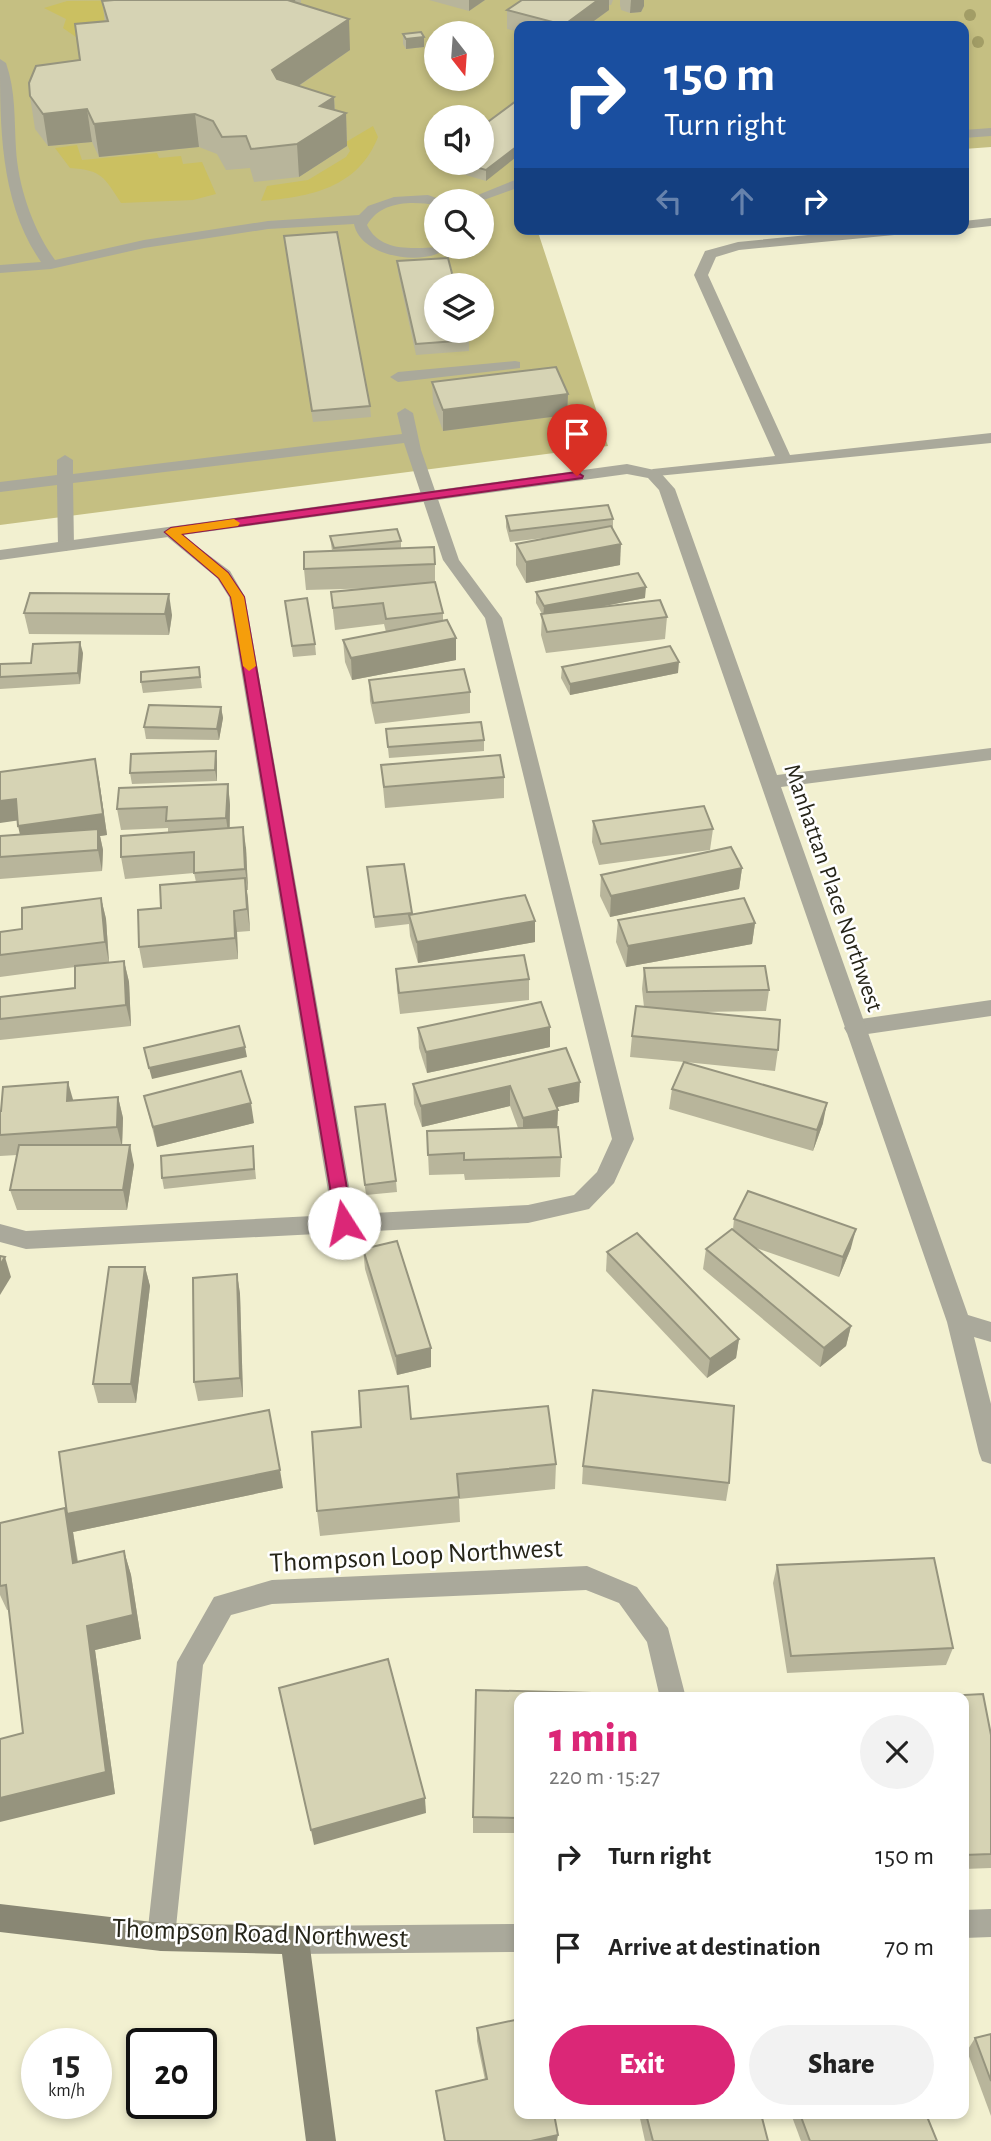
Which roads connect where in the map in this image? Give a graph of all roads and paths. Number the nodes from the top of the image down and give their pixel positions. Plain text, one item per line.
1 (0, 63) edge
2 (991, 132) edge
3 (969, 134) edge
4 (514, 183) edge
5 (494, 191) edge
6 (424, 200) edge
7 (362, 219) junction
8 (991, 222) edge
9 (969, 224) edge
10 (853, 235) edge
11 (424, 250) edge
12 (51, 265) junction
13 (0, 269) edge
14 (515, 365) dead end
15 (398, 377) dead end
16 (405, 413) dead end
17 (299, 432) dead end
18 (991, 438) edge
19 (410, 439) junction
20 (302, 453) junction
21 (65, 460) dead end
22 (785, 460) junction
23 (653, 474) junction
24 (67, 481) junction
25 (0, 488) edge
26 (429, 496) junction
27 (171, 532) junction
28 (66, 546) junction
29 (0, 555) edge
30 (991, 754) edge
31 (772, 782) junction
32 (991, 1009) edge
33 (854, 1028) junction
34 (344, 1223) junction
35 (0, 1233) edge
36 (959, 1322) junction
37 (991, 1332) edge
38 (991, 1453) edge
39 (672, 1692) edge
40 (0, 1918) edge
41 (991, 1923) edge
42 (969, 1924) edge
43 (161, 1937) junction
44 (514, 1938) edge
45 (295, 1940) junction
46 (321, 2141) edge

1 - 12 street
2 - 3 street
4 - 5 street
6 - 7 street
7 - 11 street
7 - 12 street
8 - 9 street
10 - 22 street
12 - 13 street
14 - 15 street
16 - 19 street
17 - 20 street
18 - 22 street
19 - 20 street
19 - 26 street
20 - 24 street
21 - 24 street
22 - 23 street
23 - 26 street
23 - 31 street, Manhattan Place Northwest
24 - 25 street
24 - 28 street
26 - 27 street
26 - 34 street
27 - 28 street
27 - 34 street
28 - 29 street
30 - 31 street
31 - 33 street, Manhattan Place Northwest
32 - 33 street
33 - 36 street, Manhattan Place Northwest
34 - 35 street
36 - 37 street
36 - 38 street, Manhattan Place Northwest
39 - 43 street, Thompson Loop Northwest
40 - 43 street, Thompson Road Northwest
41 - 42 street
43 - 45 street, Thompson Road Northwest
44 - 45 street, Thompson Road Northwest
45 - 46 street

